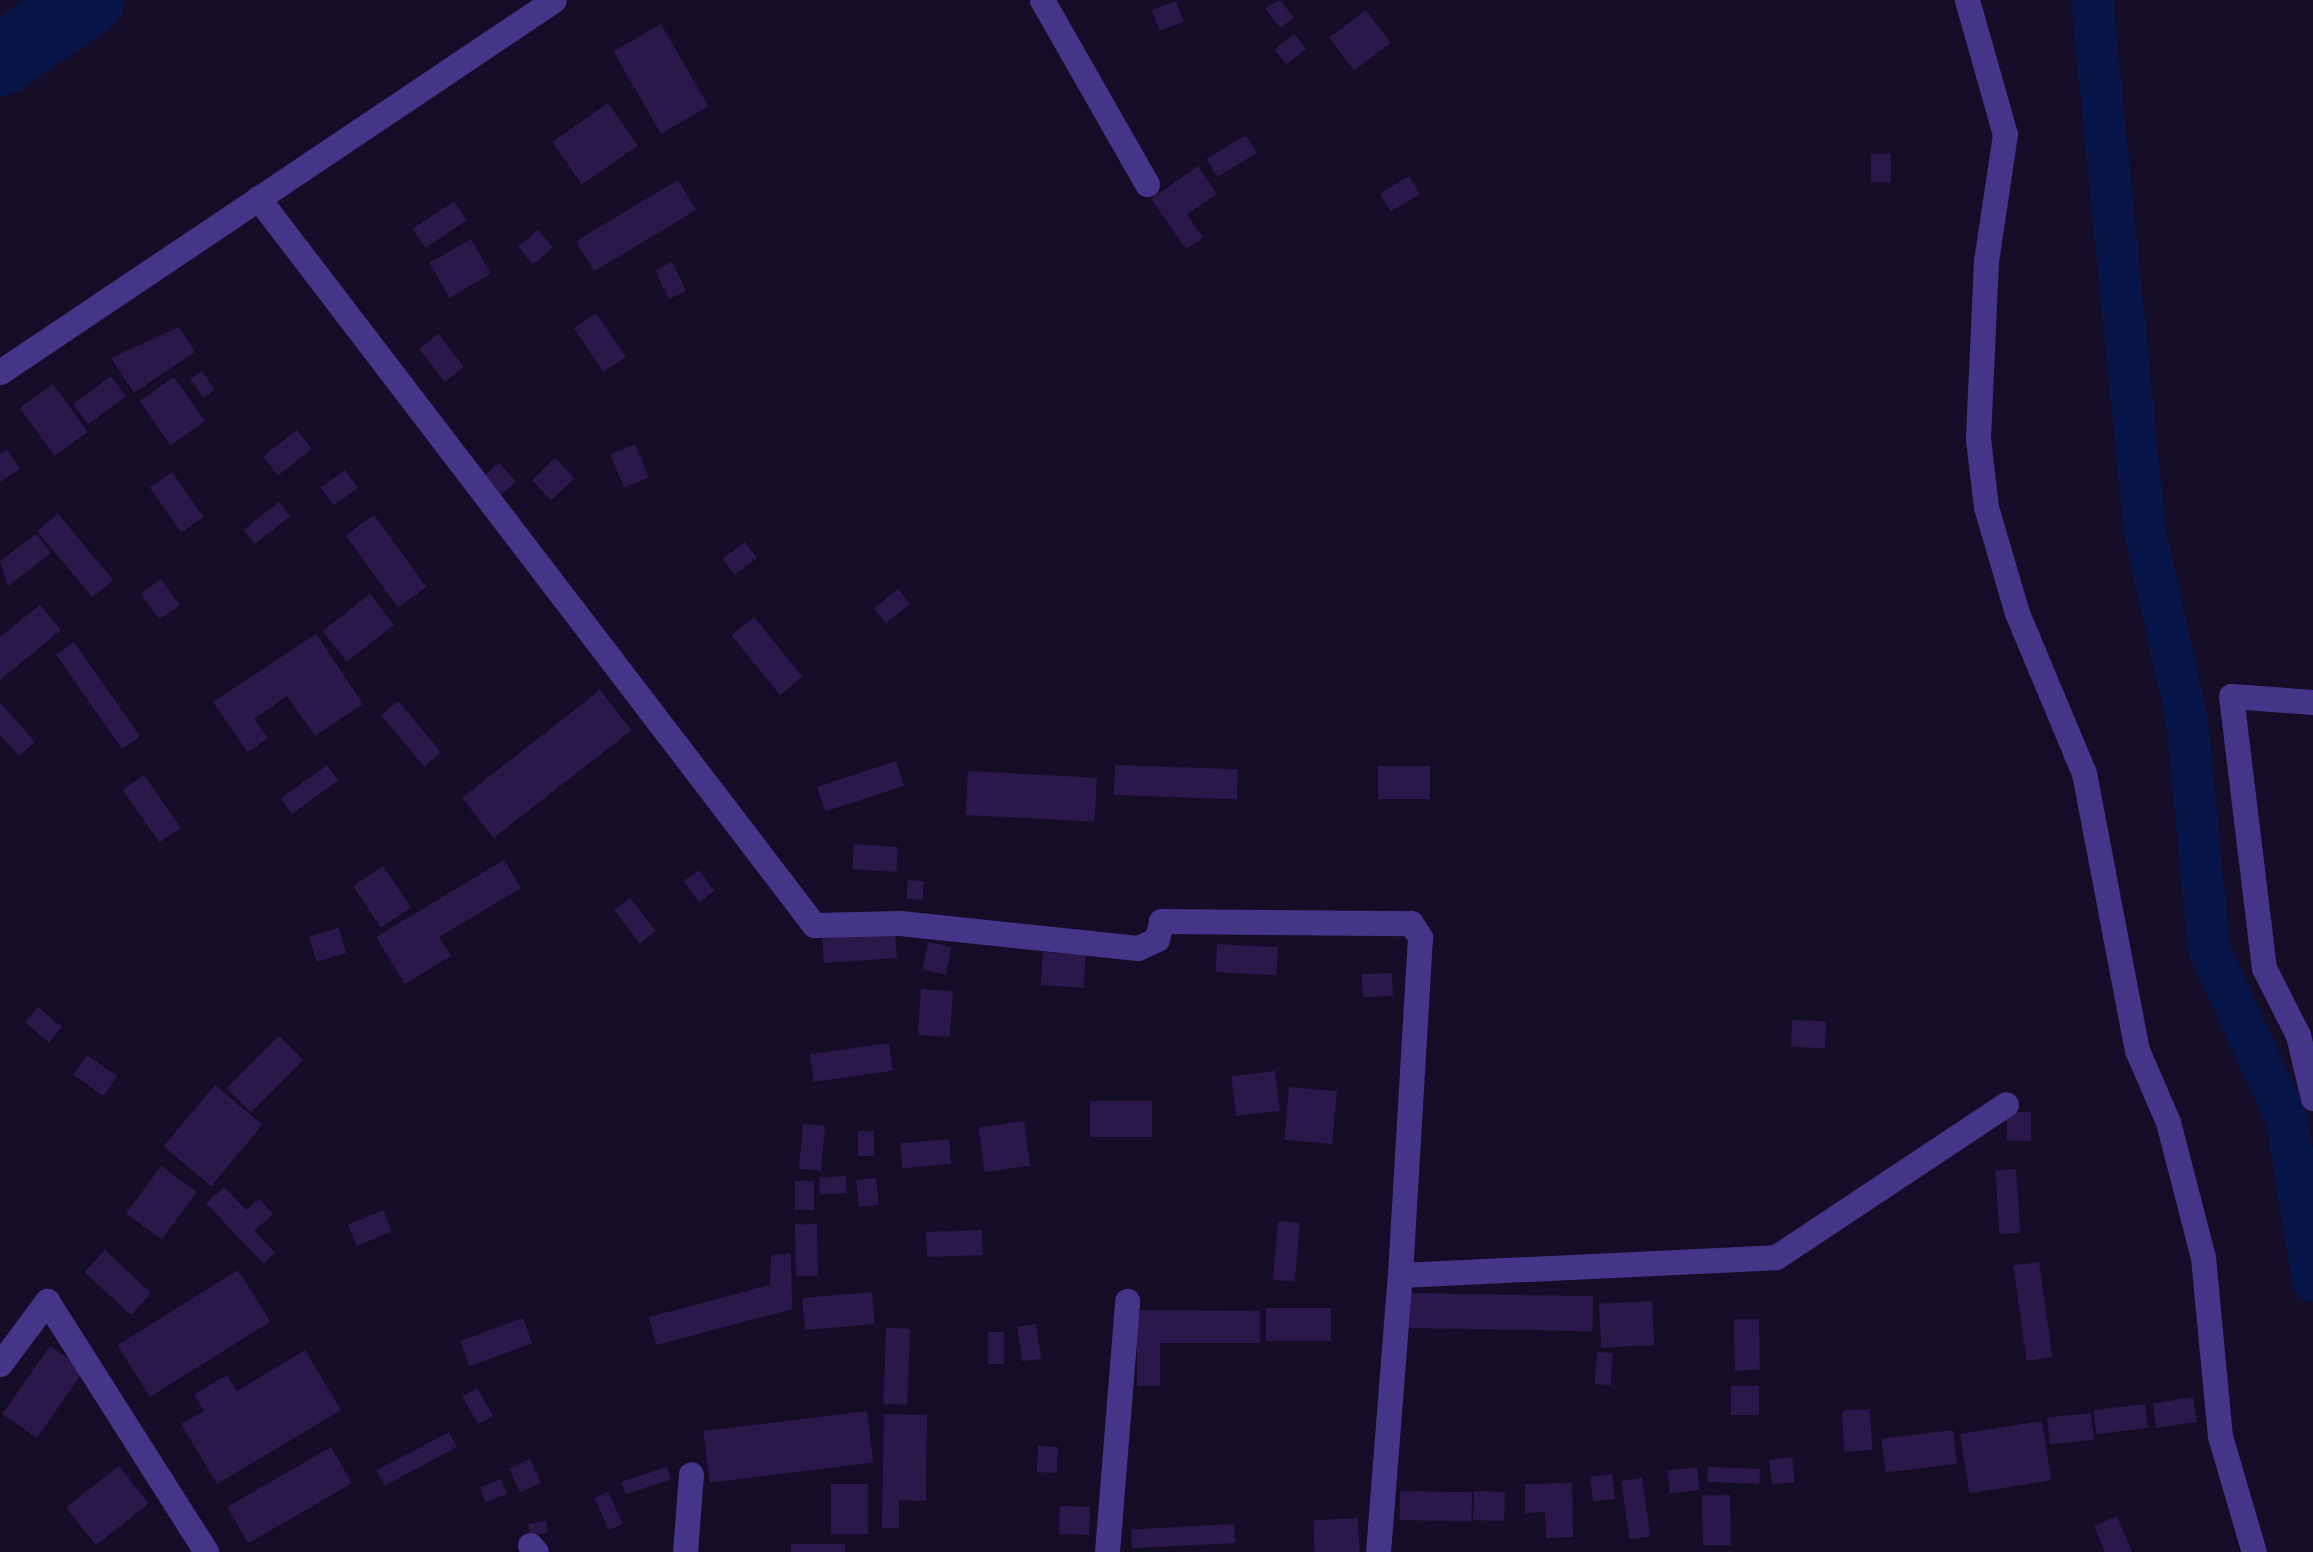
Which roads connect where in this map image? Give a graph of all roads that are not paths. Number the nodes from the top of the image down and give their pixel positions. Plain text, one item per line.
1 (554, 0) edge
2 (1042, 0) edge
3 (1967, 0) edge
4 (1147, 184) dead end
5 (258, 198) junction
6 (0, 372) edge
7 (2313, 702) edge
8 (2313, 1098) edge
9 (2006, 1104) dead end
10 (1400, 1275) junction
11 (1127, 1301) dead end
12 (0, 1364) edge
13 (690, 1474) dead end
14 (206, 1552) edge
15 (685, 1552) edge
16 (1107, 1552) edge
17 (1378, 1552) edge
18 (2254, 1552) edge

1 - 5 street
2 - 4 street
3 - 18 street
5 - 6 street
5 - 10 street
7 - 8 street
9 - 10 street
10 - 17 street
11 - 16 street
12 - 14 street
13 - 15 street

